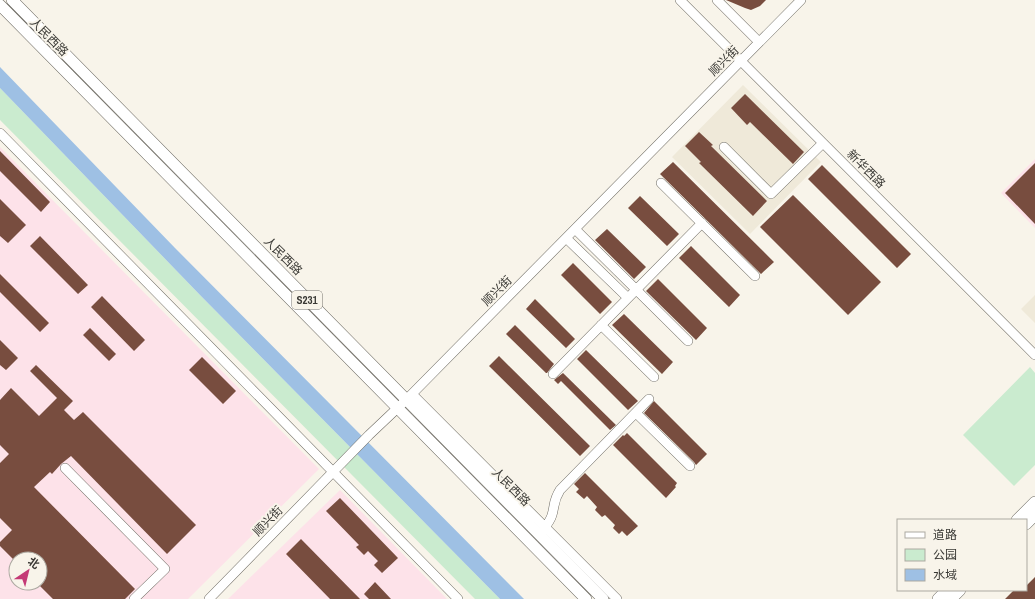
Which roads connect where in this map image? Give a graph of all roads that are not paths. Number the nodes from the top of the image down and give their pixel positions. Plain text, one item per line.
1 (12, 0) edge
2 (680, 0) edge
3 (717, 0) edge
4 (801, 0) edge
5 (0, 5) edge
6 (759, 42) junction
7 (741, 61) junction
8 (0, 133) edge
9 (823, 143) junction
10 (724, 146) dead end
11 (661, 183) dead end
12 (702, 223) junction
13 (575, 229) junction
14 (566, 238) junction
15 (755, 276) dead end
16 (636, 290) junction
17 (628, 298) junction
18 (601, 325) junction
19 (688, 341) dead end
20 (1035, 355) edge
21 (553, 374) dead end
22 (654, 377) dead end
23 (409, 397) junction
24 (649, 399) dead end
25 (398, 408) junction
26 (636, 413) junction
27 (690, 466) dead end
28 (65, 468) dead end
29 (333, 472) junction
30 (1035, 502) edge
31 (1035, 515) edge
32 (1018, 519) edge
33 (1027, 523) edge
34 (542, 531) junction
35 (946, 591) edge
36 (959, 591) edge
37 (134, 599) edge
38 (209, 599) edge
39 (458, 599) edge
40 (586, 599) edge
41 (603, 599) edge
42 (617, 599) edge
43 (938, 599) edge
44 (951, 599) edge

1 - 23 main road, 人民西路 / S231
2 - 7 street, 新华西路
3 - 6 street
4 - 6 street, 顺兴街
5 - 25 main road, 人民西路 / S231
6 - 7 street, 顺兴街
7 - 9 street, 新华西路
7 - 13 street, 顺兴街
8 - 29 street
9 - 10 street
9 - 20 street, 新华西路
11 - 12 street
12 - 15 street
12 - 16 street
13 - 14 street, 顺兴街
13 - 16 street
14 - 17 street
14 - 23 street, 顺兴街
16 - 17 street
16 - 19 street
17 - 18 street
18 - 21 street
18 - 22 street
23 - 25 street, 顺兴街
23 - 34 main road, 人民西路 / S231
24 - 26 street
25 - 29 street, 顺兴街
25 - 40 main road, 人民西路 / S231
26 - 27 street
26 - 34 street
28 - 37 street
29 - 38 street, 顺兴街
29 - 39 street
30 - 32 main road
31 - 33 main road
34 - 41 main road, 人民西路 / S231
34 - 42 street
35 - 43 main road
36 - 44 main road

